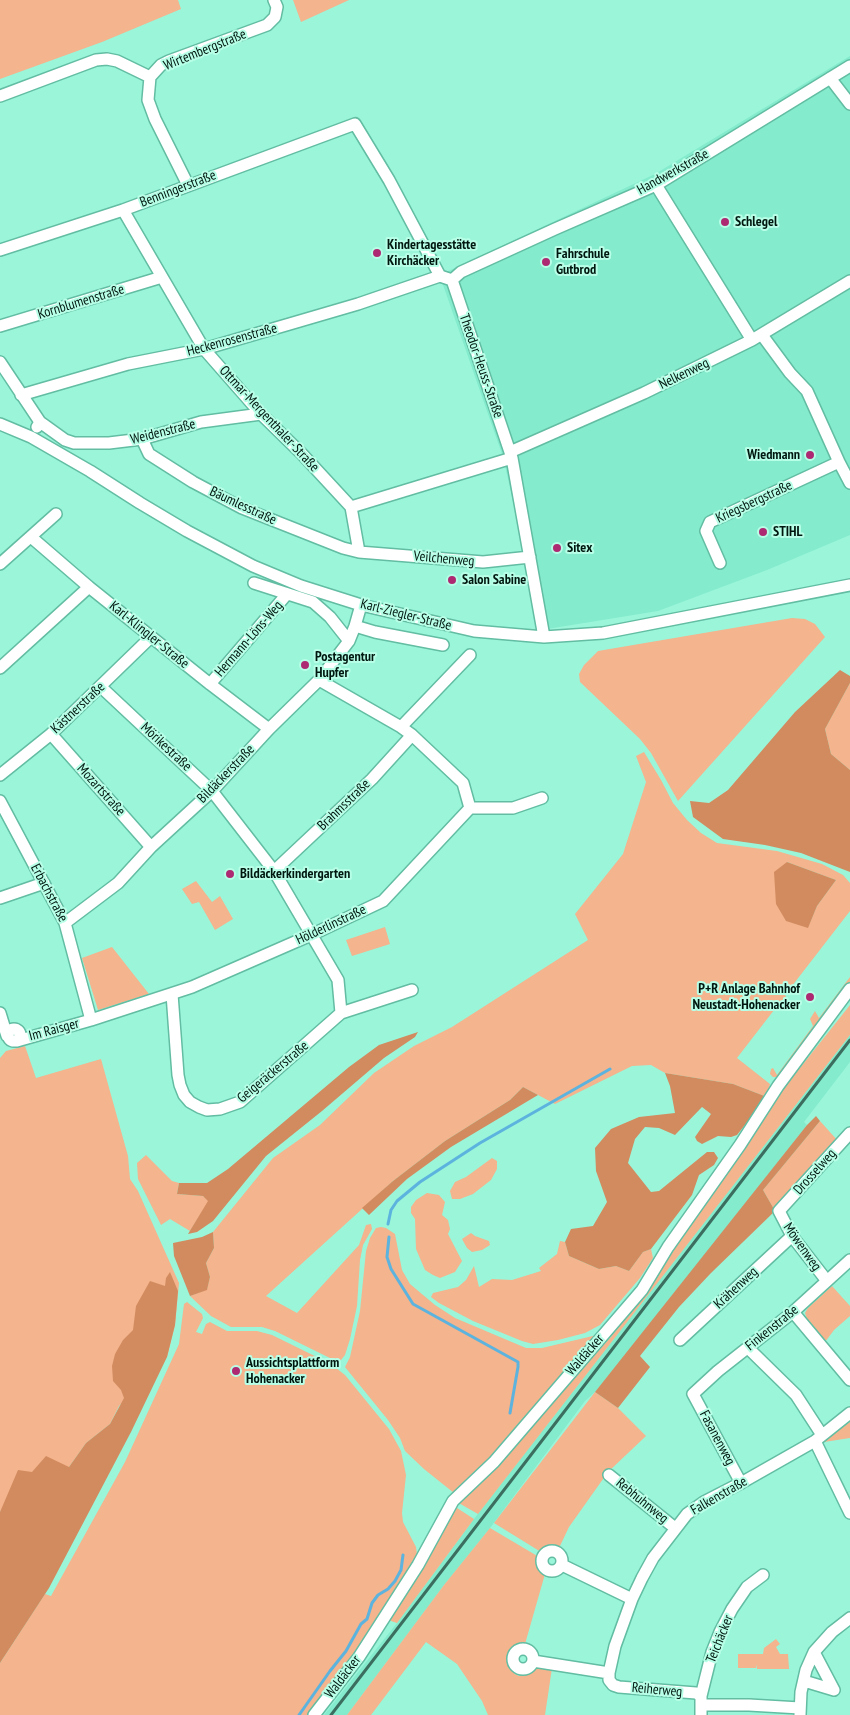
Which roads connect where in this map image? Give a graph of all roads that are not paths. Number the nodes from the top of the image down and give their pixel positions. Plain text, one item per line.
1 (276, 4) edge
2 (850, 66) edge
3 (150, 78) junction
4 (830, 78) junction
5 (0, 96) edge
6 (850, 104) edge
7 (188, 185) junction
8 (656, 185) junction
9 (123, 210) junction
10 (0, 250) edge
11 (440, 276) junction
12 (162, 277) junction
13 (452, 280) junction
14 (850, 281) edge
15 (0, 326) edge
16 (757, 338) junction
17 (204, 349) junction
18 (0, 362) edge
19 (21, 395) junction
20 (261, 414) junction
21 (40, 422) junction
22 (0, 424) edge
23 (31, 437) junction
24 (142, 439) junction
25 (511, 455) junction
26 (839, 462) junction
27 (850, 483) edge
28 (351, 507) junction
29 (56, 514) dead end
30 (31, 537) junction
31 (358, 552) junction
32 (530, 557) junction
33 (720, 563) dead end
34 (0, 564) edge
35 (254, 583) dead end
36 (850, 585) edge
37 (89, 587) junction
38 (287, 594) junction
39 (361, 605) junction
40 (355, 626) junction
41 (151, 637) junction
42 (544, 637) junction
43 (348, 641) junction
44 (443, 645) dead end
45 (470, 655) dead end
46 (0, 668) edge
47 (320, 680) junction
48 (210, 684) junction
49 (100, 687) junction
50 (402, 727) junction
51 (269, 729) junction
52 (51, 734) junction
53 (412, 736) junction
54 (0, 775) edge
55 (212, 791) junction
56 (542, 798) dead end
57 (0, 801) edge
58 (470, 808) junction
59 (151, 847) junction
60 (274, 871) junction
61 (44, 883) junction
62 (0, 898) edge
63 (66, 923) junction
64 (312, 935) junction
65 (850, 989) edge
66 (412, 990) dead end
67 (172, 994) junction
68 (0, 1013) edge
69 (341, 1013) junction
70 (91, 1020) junction
71 (850, 1133) edge
72 (779, 1212) joint
73 (792, 1236) junction
74 (850, 1260) edge
75 (827, 1281) junction
76 (793, 1312) junction
77 (680, 1340) dead end
78 (748, 1348) junction
79 (849, 1375) edge
80 (693, 1394) joint
81 (850, 1413) edge
82 (818, 1438) junction
83 (609, 1475) dead end
84 (741, 1483) junction
85 (850, 1513) edge
86 (674, 1528) junction
87 (562, 1565) dead end
88 (763, 1575) dead end
89 (632, 1598) junction
90 (850, 1618) edge
91 (814, 1652) junction
92 (533, 1661) dead end
93 (609, 1673) junction
94 (804, 1681) junction
95 (701, 1705) edge
96 (800, 1712) edge
97 (314, 1715) edge

1 - 3 street, Wirtembergstraße
2 - 4 street, Handwerkstraße
3 - 5 street
3 - 7 street, Wirtembergstraße
4 - 6 street
4 - 8 street, Handwerkstraße
7 - 9 street, Benningerstraße
7 - 11 street, Benningerstraße
8 - 13 street, Handwerkstraße
8 - 16 street
9 - 10 street, Benningerstraße
9 - 12 street, Ottmar-Mergenthaler-Straße
11 - 13 street
11 - 17 street, Heckenrosenstraße
12 - 15 street, Kornblumenstraße
12 - 17 street, Ottmar-Mergenthaler-Straße
13 - 25 street, Theodor-Heuss-Straße
14 - 16 street, Nelkenweg
16 - 25 street, Nelkenweg
16 - 26 street
17 - 19 street, Heckenrosenstraße
17 - 20 street, Ottmar-Mergenthaler-Straße
18 - 19 street, Weidenstraße
19 - 21 street, Weidenstraße
20 - 24 street, Weidenstraße
20 - 28 street, Ottmar-Mergenthaler-Straße
21 - 23 street
21 - 24 street, Weidenstraße
22 - 23 street, Karl-Ziegler-Straße
23 - 39 street, Karl-Ziegler-Straße
24 - 31 street, Bäumlesstraße
25 - 28 street, Nelkenweg
25 - 32 street, Theodor-Heuss-Straße
26 - 27 street
26 - 33 street, Kriegsbergstraße
28 - 31 street
29 - 30 street
30 - 34 street
30 - 37 street, Karl-Klingler-Straße
31 - 32 street, Veilchenweg
32 - 42 street, Theodor-Heuss-Straße
35 - 38 street
36 - 42 street, Karl-Ziegler-Straße
37 - 41 street, Karl-Klingler-Straße
37 - 46 street
38 - 43 street
38 - 48 street, Hermann-Löns-Weg
39 - 40 street, Bildäckerstraße
39 - 42 street, Karl-Ziegler-Straße
40 - 43 street, Bildäckerstraße
40 - 44 street, Karl-Ziegler-Straße
41 - 48 street, Karl-Klingler-Straße
41 - 49 street, Kästnerstraße
43 - 47 street, Bildäckerstraße
45 - 50 street
47 - 50 street
47 - 51 street, Bildäckerstraße
48 - 51 street, Karl-Klingler-Straße
49 - 52 street, Kästnerstraße
49 - 55 street, Mörikestraße
50 - 53 street
51 - 55 street, Bildäckerstraße
52 - 54 street, Kästnerstraße
52 - 59 street, Mozartstraße
53 - 58 street
53 - 60 street, Brahmsstraße
55 - 59 street, Bildäckerstraße
55 - 60 street, Mörikestraße
56 - 58 street
57 - 61 street, Erbachstraße
58 - 64 street, Hölderlinstraße
59 - 63 street, Bildäckerstraße
60 - 64 street, Mörikestraße
61 - 62 street
61 - 63 street, Erbachstraße
63 - 70 street, Erbachstraße
64 - 67 street, Hölderlinstraße
64 - 69 street
65 - 97 street, Waldäcker
66 - 69 street, Geigeräckerstraße
67 - 69 street, Geigeräckerstraße
67 - 70 street, Hölderlinstraße
68 - 70 street, Im Raisger
71 - 72 street, Drosselweg
72 - 73 street, Möwenweg
73 - 75 street, Möwenweg
73 - 77 street, Krähenweg
74 - 75 street, Finkenstraße
75 - 76 street, Finkenstraße
76 - 78 street, Finkenstraße
76 - 79 street
78 - 80 street, Finkenstraße
78 - 82 street
80 - 84 street, Fasanenweg
81 - 82 street, Falkenstraße
82 - 84 street, Falkenstraße
82 - 85 street
83 - 86 street, Rebhuhnweg
84 - 86 street, Falkenstraße
86 - 89 street, Falkenstraße
87 - 89 street
88 - 95 street, Teichäcker
89 - 93 street, Falkenstraße
90 - 91 street
91 - 94 street
91 - 94 street
92 - 93 street
93 - 95 street, Reiherweg
94 - 96 street
95 - 96 street

